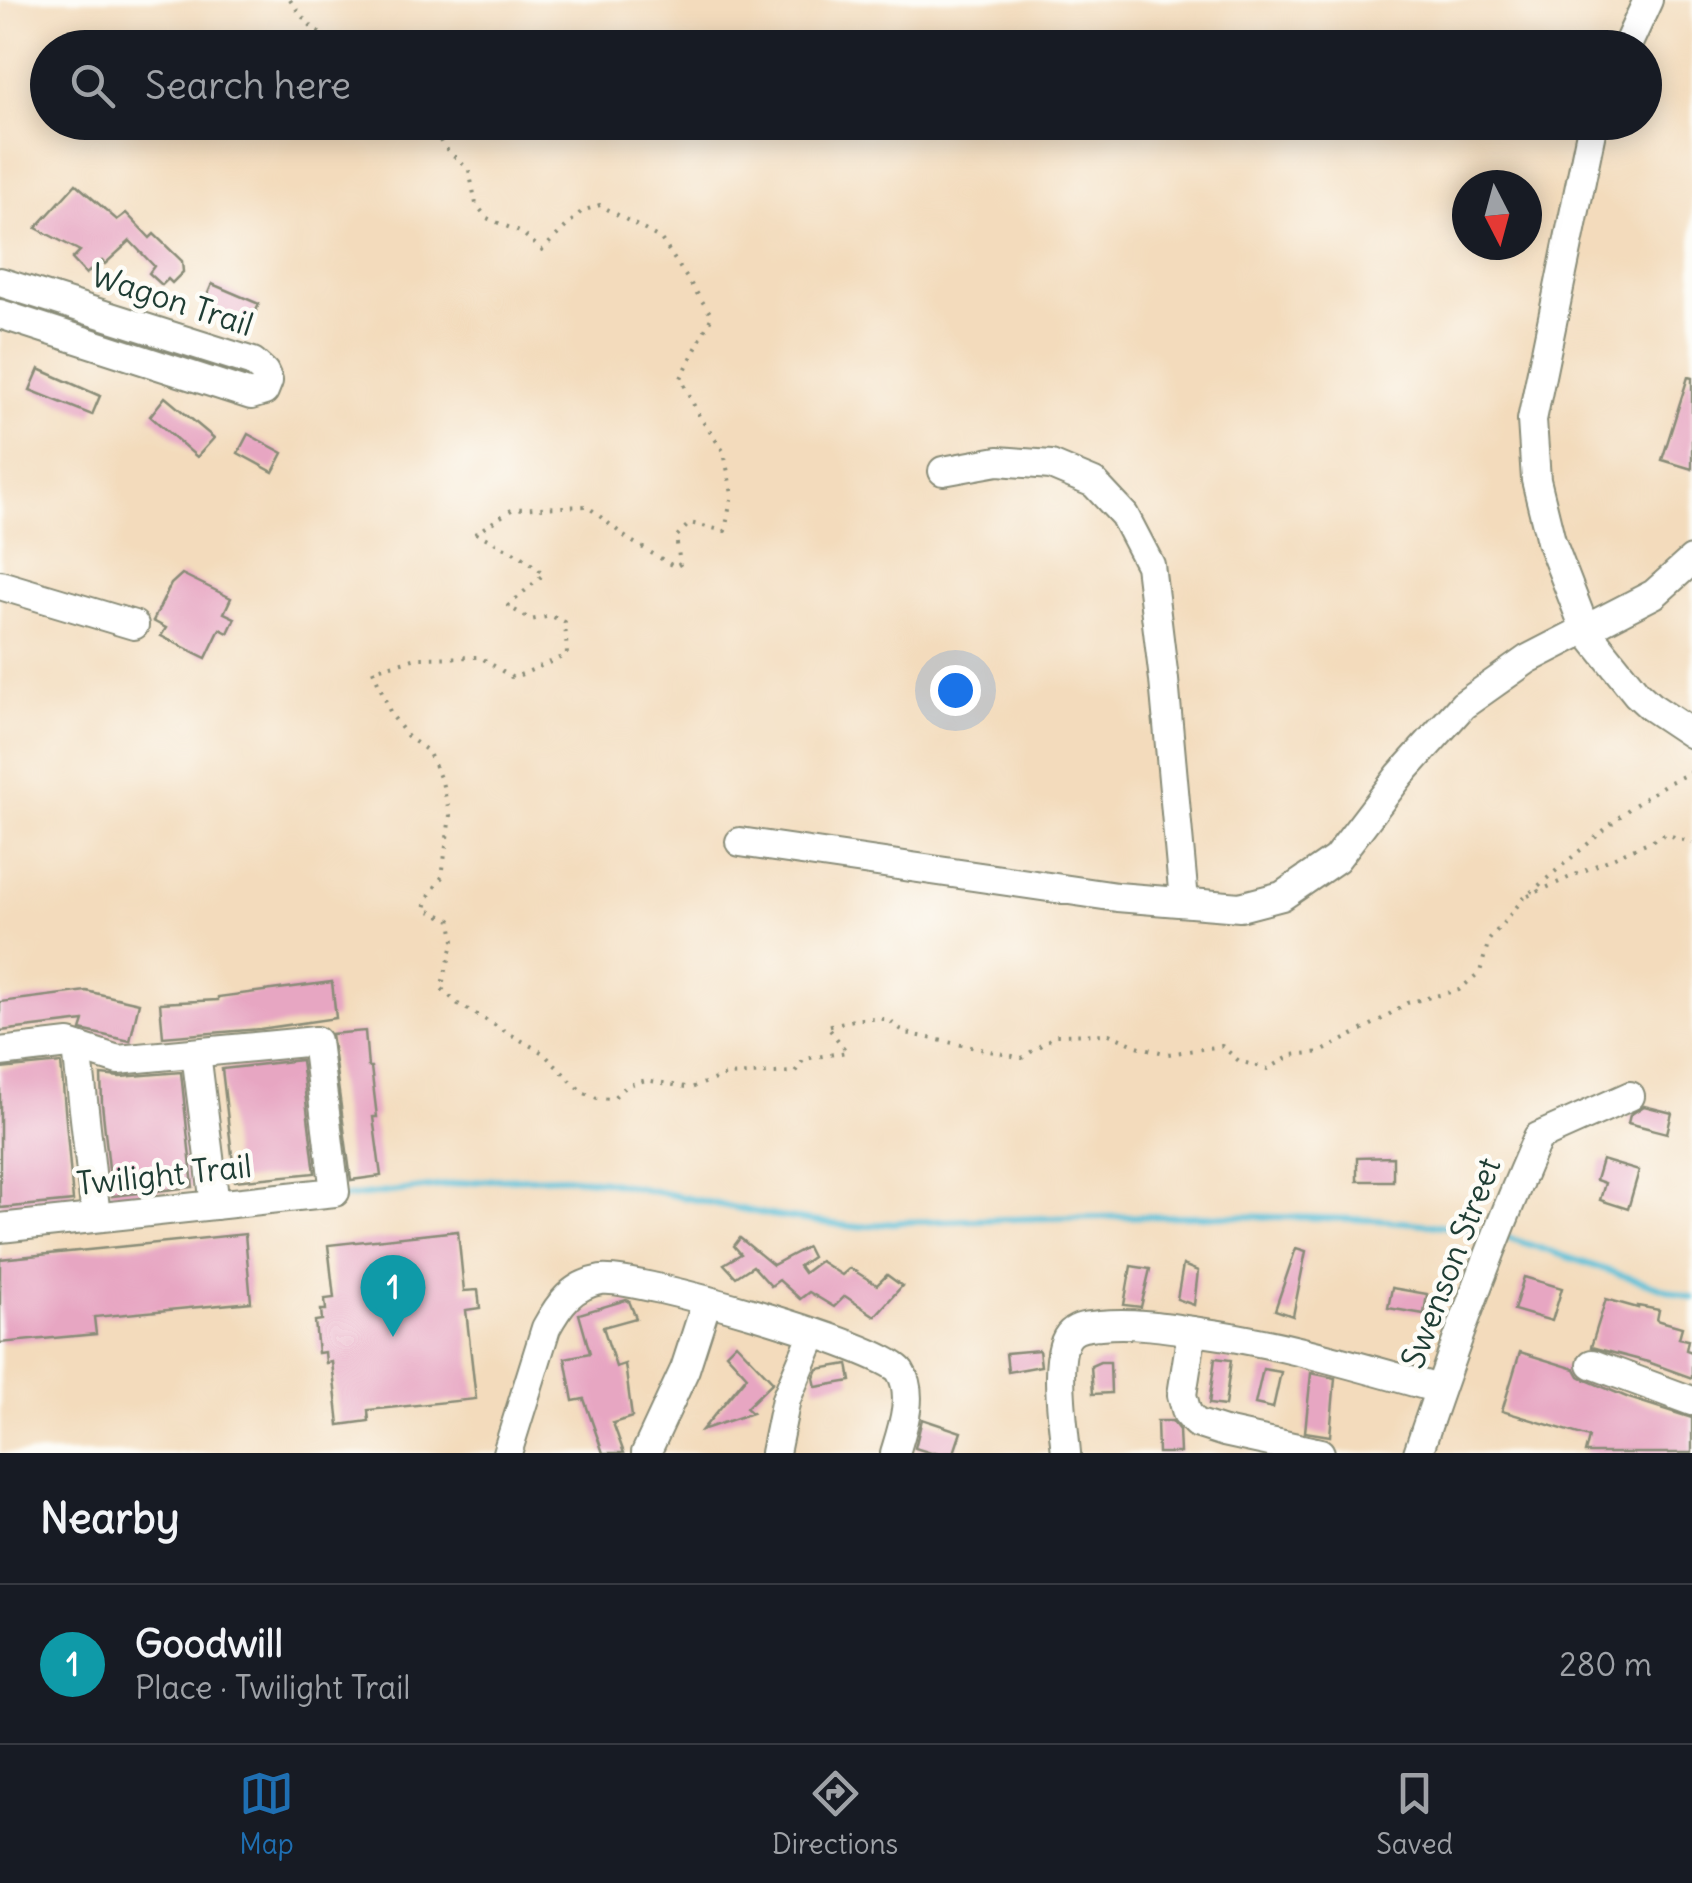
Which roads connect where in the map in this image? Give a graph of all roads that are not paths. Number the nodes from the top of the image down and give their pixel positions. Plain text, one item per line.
1 (1648, 0) edge
2 (1634, 30) edge
3 (1588, 140) edge
4 (0, 282) edge
5 (0, 314) edge
6 (943, 472) dead end
7 (1692, 560) edge
8 (0, 585) edge
9 (134, 626) dead end
10 (1585, 629) junction
11 (1692, 734) edge
12 (740, 842) dead end
13 (1184, 901) junction
14 (77, 1046) junction
15 (0, 1052) edge
16 (196, 1053) junction
17 (1630, 1096) dead end
18 (215, 1204) junction
19 (96, 1218) junction
20 (0, 1228) edge
21 (707, 1300) junction
22 (1192, 1331) junction
23 (814, 1333) junction
24 (1592, 1364) dead end
25 (1440, 1389) junction
26 (1692, 1400) edge
27 (507, 1453) edge
28 (646, 1453) edge
29 (775, 1453) edge
30 (895, 1453) edge
31 (1066, 1453) edge
32 (1320, 1453) edge
33 (1418, 1453) edge

1 - 2 street
3 - 10 street
4 - 5 street, Wagon Trail
6 - 13 street
7 - 10 street
8 - 9 street
10 - 11 street
10 - 13 street
12 - 13 street
14 - 15 street
14 - 16 street
14 - 19 street
16 - 18 street
16 - 18 street, Twilight Trail
17 - 25 street, Swenson Street
18 - 19 street, Twilight Trail
19 - 20 street, Twilight Trail
21 - 23 street
21 - 27 street
21 - 28 street
22 - 25 street
22 - 31 street
22 - 32 street
23 - 29 street
23 - 30 street
24 - 26 street
25 - 33 street, Swenson Street

